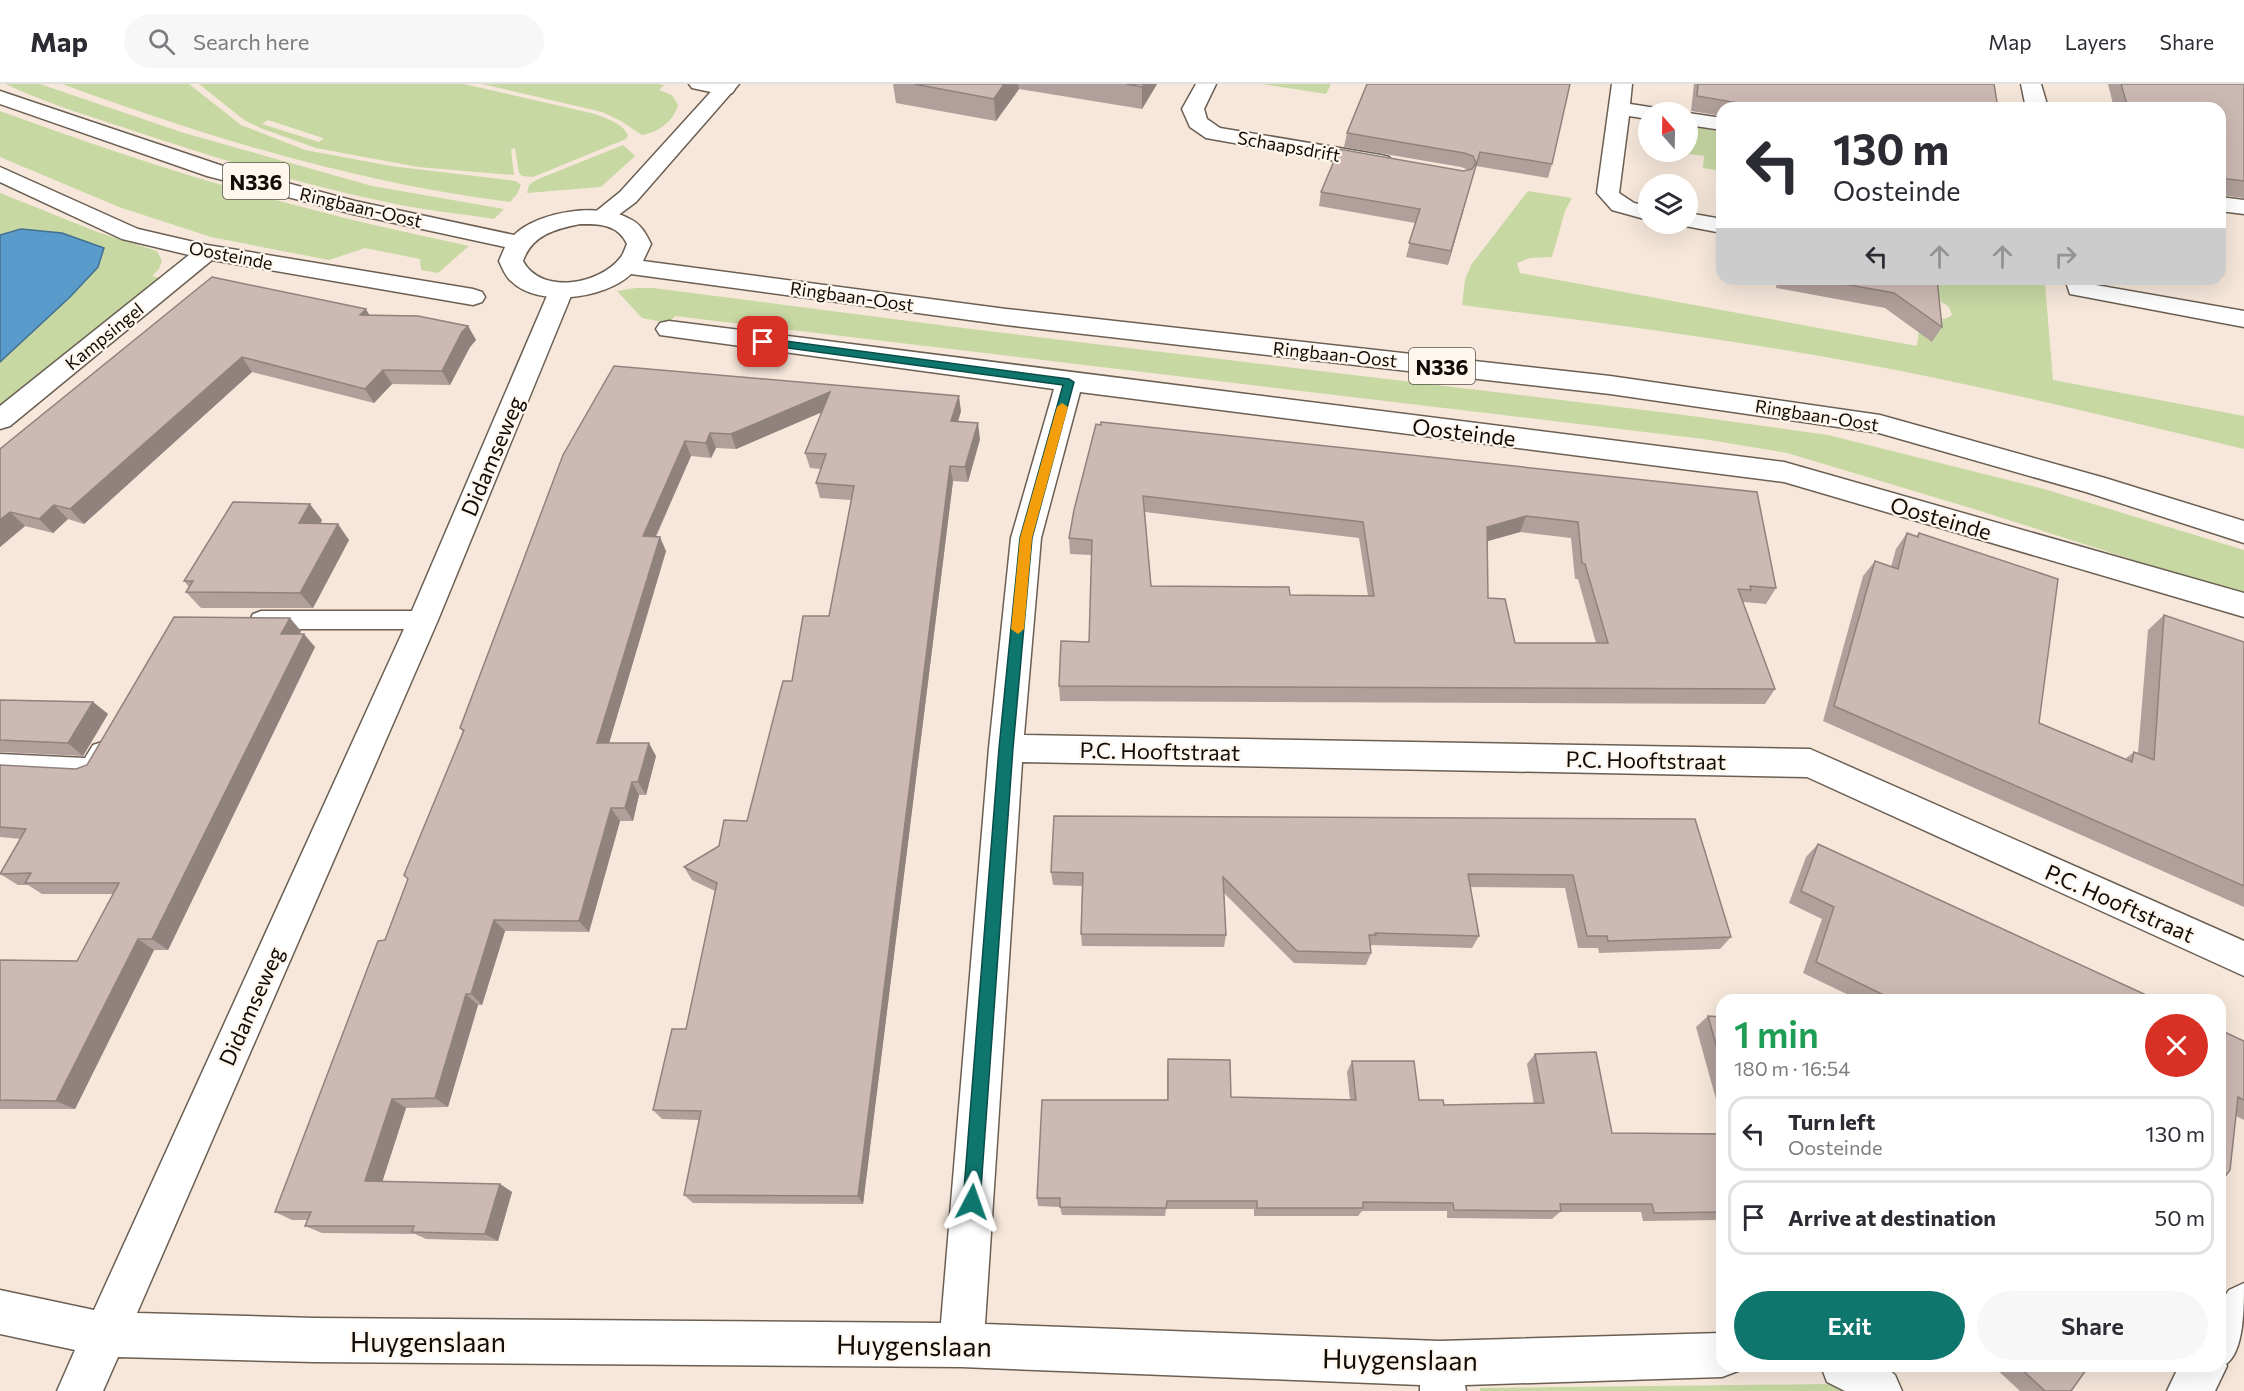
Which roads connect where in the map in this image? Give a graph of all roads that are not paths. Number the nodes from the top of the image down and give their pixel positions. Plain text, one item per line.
1 (699, 84) edge
2 (1206, 84) edge
3 (1622, 84) edge
4 (2031, 84) edge
5 (727, 86) edge
6 (0, 97) edge
7 (2036, 102) edge
8 (1618, 108) junction
9 (1638, 111) edge
10 (1698, 120) edge
11 (1716, 123) edge
12 (1402, 166) edge
13 (0, 174) edge
14 (2226, 205) edge
15 (2244, 207) edge
16 (1638, 211) edge
17 (601, 217) junction
18 (1698, 222) edge
19 (1716, 225) edge
20 (519, 243) junction
21 (207, 252) junction
22 (627, 266) junction
23 (2078, 285) edge
24 (561, 291) junction
25 (473, 297) dead end
26 (2244, 319) edge
27 (669, 329) dead end
28 (1069, 382) junction
29 (0, 420) edge
30 (2244, 532) edge
31 (2244, 605) edge
32 (237, 620) edge
33 (423, 620) junction
34 (115, 729) edge
35 (1006, 748) junction
36 (0, 764) edge
37 (2244, 959) edge
38 (2244, 1305) edge
39 (0, 1312) edge
40 (105, 1334) junction
41 (2226, 1334) edge
42 (961, 1345) junction
43 (1716, 1355) edge
44 (1857, 1372) edge
45 (2201, 1372) edge
46 (1441, 1377) edge
47 (80, 1391) edge
48 (1879, 1391) edge
49 (2190, 1391) edge

1 - 5 street
2 - 12 street, Schaapsdrift
3 - 8 street
4 - 7 street
5 - 17 street
6 - 20 street, Ringbaan-Oost / N336
8 - 9 street
8 - 16 street
10 - 11 street
13 - 21 street, Oosteinde
14 - 15 street
17 - 20 street
17 - 22 street
18 - 19 street
20 - 24 street
21 - 25 street, Oosteinde
21 - 29 street, Kampsingel
22 - 24 street
22 - 30 street, Ringbaan-Oost / N336
23 - 26 street
24 - 33 street, Didamseweg
27 - 28 street, Oosteinde
28 - 31 street, Oosteinde
28 - 35 street
32 - 33 lane
33 - 40 street, Didamseweg
34 - 36 lane
35 - 37 street, P.C. Hooftstraat
35 - 42 street
38 - 41 street
39 - 40 street, Huygenslaan
40 - 42 street, Huygenslaan
40 - 47 street, Didamseweg
42 - 46 street, Huygenslaan
43 - 46 street, Huygenslaan
44 - 48 street
45 - 49 street

